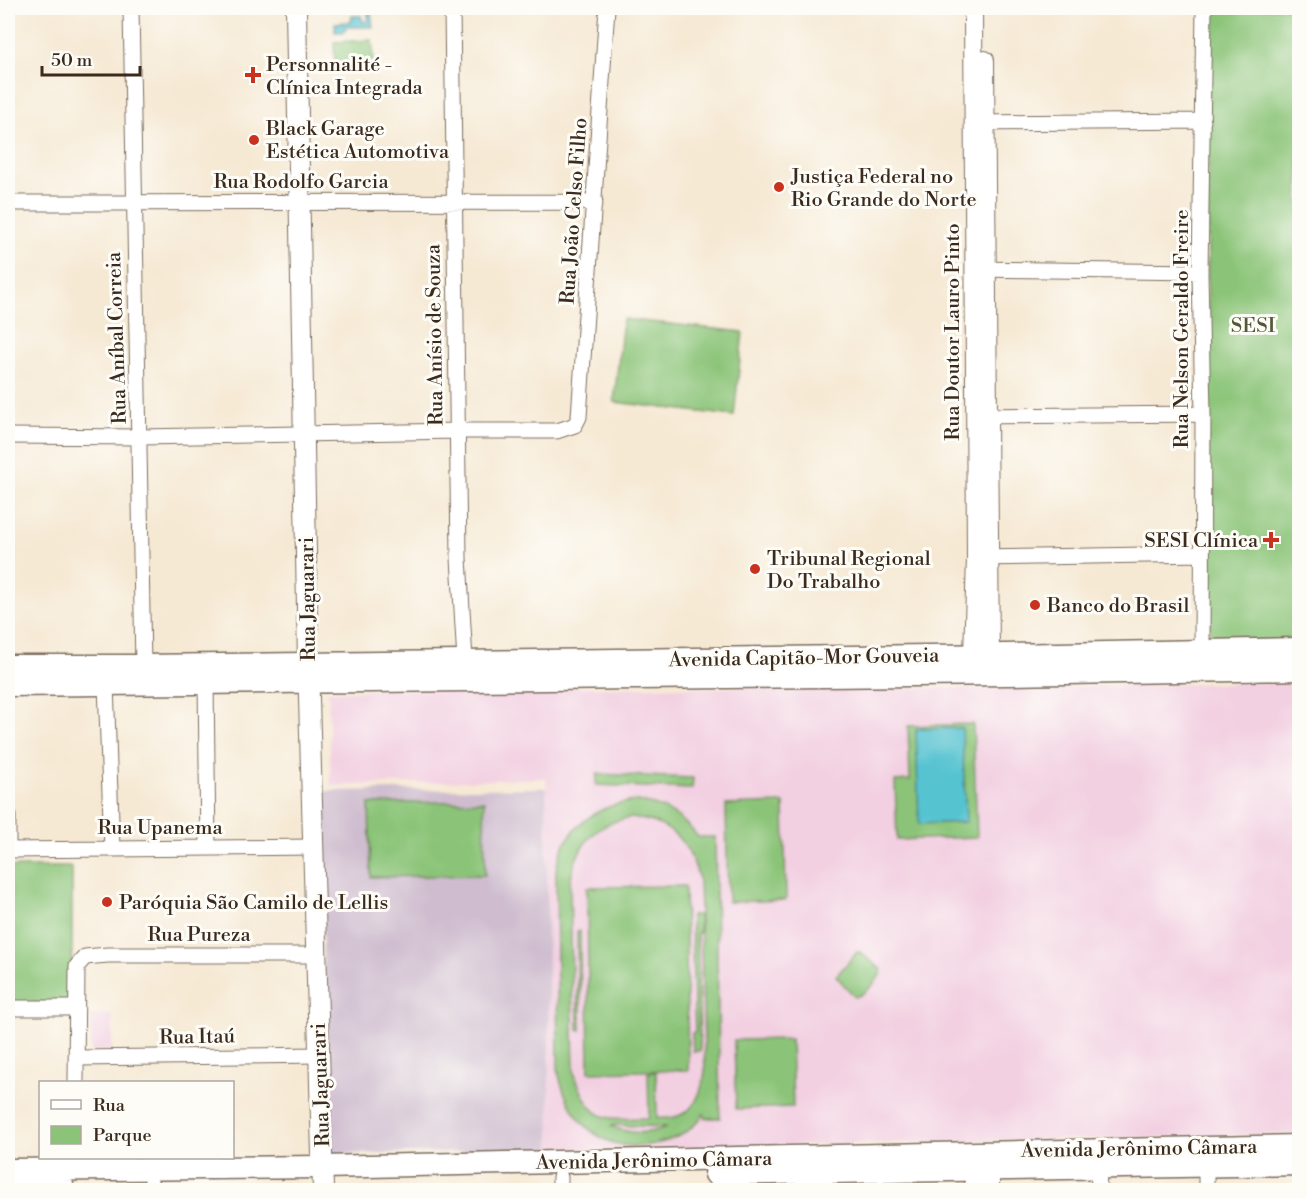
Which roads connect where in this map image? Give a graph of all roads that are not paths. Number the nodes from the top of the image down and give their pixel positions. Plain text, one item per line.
1 (131, 8) edge
2 (296, 8) edge
3 (452, 8) edge
4 (607, 8) edge
5 (973, 8) edge
6 (984, 8) edge
7 (1204, 8) edge
8 (1203, 121) junction
9 (980, 123) junction
10 (299, 202) junction
11 (454, 202) junction
12 (595, 202) junction
13 (8, 203) edge
14 (133, 203) junction
15 (981, 269) junction
16 (1200, 272) junction
17 (1203, 414) junction
18 (981, 416) junction
19 (456, 431) junction
20 (304, 433) junction
21 (8, 436) edge
22 (141, 437) junction
23 (1202, 554) junction
24 (983, 558) junction
25 (1299, 649) edge
26 (1202, 651) junction
27 (981, 655) junction
28 (880, 656) junction
29 (738, 658) junction
30 (465, 661) junction
31 (8, 666) edge
32 (144, 666) junction
33 (1299, 669) edge
34 (309, 672) junction
35 (908, 675) junction
36 (710, 677) junction
37 (206, 682) junction
38 (106, 684) junction
39 (8, 685) edge
40 (8, 812) edge
41 (314, 847) junction
42 (112, 848) junction
43 (208, 848) junction
44 (8, 850) edge
45 (316, 955) junction
46 (8, 1008) edge
47 (76, 1008) junction
48 (319, 1055) junction
49 (76, 1058) junction
50 (76, 1081) edge
51 (1299, 1146) edge
52 (78, 1164) edge
53 (1299, 1164) edge
54 (1206, 1166) junction
55 (1098, 1168) junction
56 (8, 1170) edge
57 (323, 1179) edge
58 (982, 1180) edge
59 (723, 1182) edge
60 (560, 1184) edge
61 (8, 1186) edge
62 (151, 1187) edge
63 (1099, 1191) edge
64 (1206, 1191) edge

1 - 14 street, Rua Aníbal Correia
2 - 10 main road, Rua Jaguarari
3 - 11 street, Rua Anísio de Souza
4 - 12 street, Rua João Celso Filho
5 - 9 street, Rua Doutor Lauro Pinto
6 - 9 street, Rua Doutor Lauro Pinto
7 - 8 street, Rua Nelson Geraldo Freire
8 - 9 street
8 - 16 street, Rua Nelson Geraldo Freire
9 - 15 street, Rua Doutor Lauro Pinto
10 - 11 street, Rua Rodolfo Garcia
10 - 14 street, Rua Rodolfo Garcia
10 - 20 main road, Rua Jaguarari
11 - 12 street, Rua Rodolfo Garcia
11 - 19 street, Rua Anísio de Souza
12 - 19 street, Rua João Celso Filho
13 - 14 street, Rua Rodolfo Garcia
14 - 22 street, Rua Aníbal Correia
15 - 16 street
15 - 18 street, Rua Doutor Lauro Pinto
16 - 17 street, Rua Nelson Geraldo Freire
17 - 18 street
17 - 23 street, Rua Nelson Geraldo Freire
18 - 24 street, Rua Doutor Lauro Pinto
19 - 20 street
19 - 30 street, Rua Anísio de Souza
20 - 22 street
20 - 34 main road, Rua Jaguarari
21 - 22 street
22 - 32 street, Rua Aníbal Correia
23 - 24 street
23 - 26 street, Rua Nelson Geraldo Freire
24 - 27 street, Rua Doutor Lauro Pinto
25 - 26 main road, Avenida Capitão-Mor Gouveia
26 - 27 main road, Avenida Capitão-Mor Gouveia
27 - 28 main road, Avenida Capitão-Mor Gouveia
28 - 29 main road, Avenida Capitão-Mor Gouveia
28 - 35 main road
29 - 30 main road, Avenida Capitão-Mor Gouveia
29 - 36 main road
30 - 34 main road, Avenida Capitão-Mor Gouveia
31 - 32 main road
32 - 34 main road
33 - 35 main road, Avenida Capitão-Mor Gouveia
34 - 36 main road, Avenida Capitão-Mor Gouveia
34 - 37 main road
34 - 41 main road, Rua Jaguarari
35 - 36 main road, Avenida Capitão-Mor Gouveia
37 - 38 main road
37 - 43 street
38 - 39 main road
38 - 42 street
40 - 44 street
41 - 43 street, Rua Upanema
41 - 45 main road, Rua Jaguarari
42 - 43 street, Rua Upanema
42 - 44 street, Rua Upanema
45 - 47 street, Rua Pureza
45 - 48 main road, Rua Jaguarari
46 - 47 street
47 - 49 street
48 - 49 street, Rua Itaú
48 - 57 main road, Rua Jaguarari
49 - 50 street
51 - 57 main road, Avenida Jerônimo Câmara
52 - 56 main road, Avenida Jerônimo Câmara
52 - 57 main road, Avenida Jerônimo Câmara
53 - 54 main road, Avenida Jerônimo Câmara
54 - 55 main road, Avenida Jerônimo Câmara
54 - 64 street
55 - 58 main road, Avenida Jerônimo Câmara
55 - 63 street
57 - 60 main road, Avenida Jerônimo Câmara
57 - 62 main road, Avenida Jerônimo Câmara
58 - 59 main road, Avenida Jerônimo Câmara
59 - 60 main road, Avenida Jerônimo Câmara
61 - 62 main road, Avenida Jerônimo Câmara

